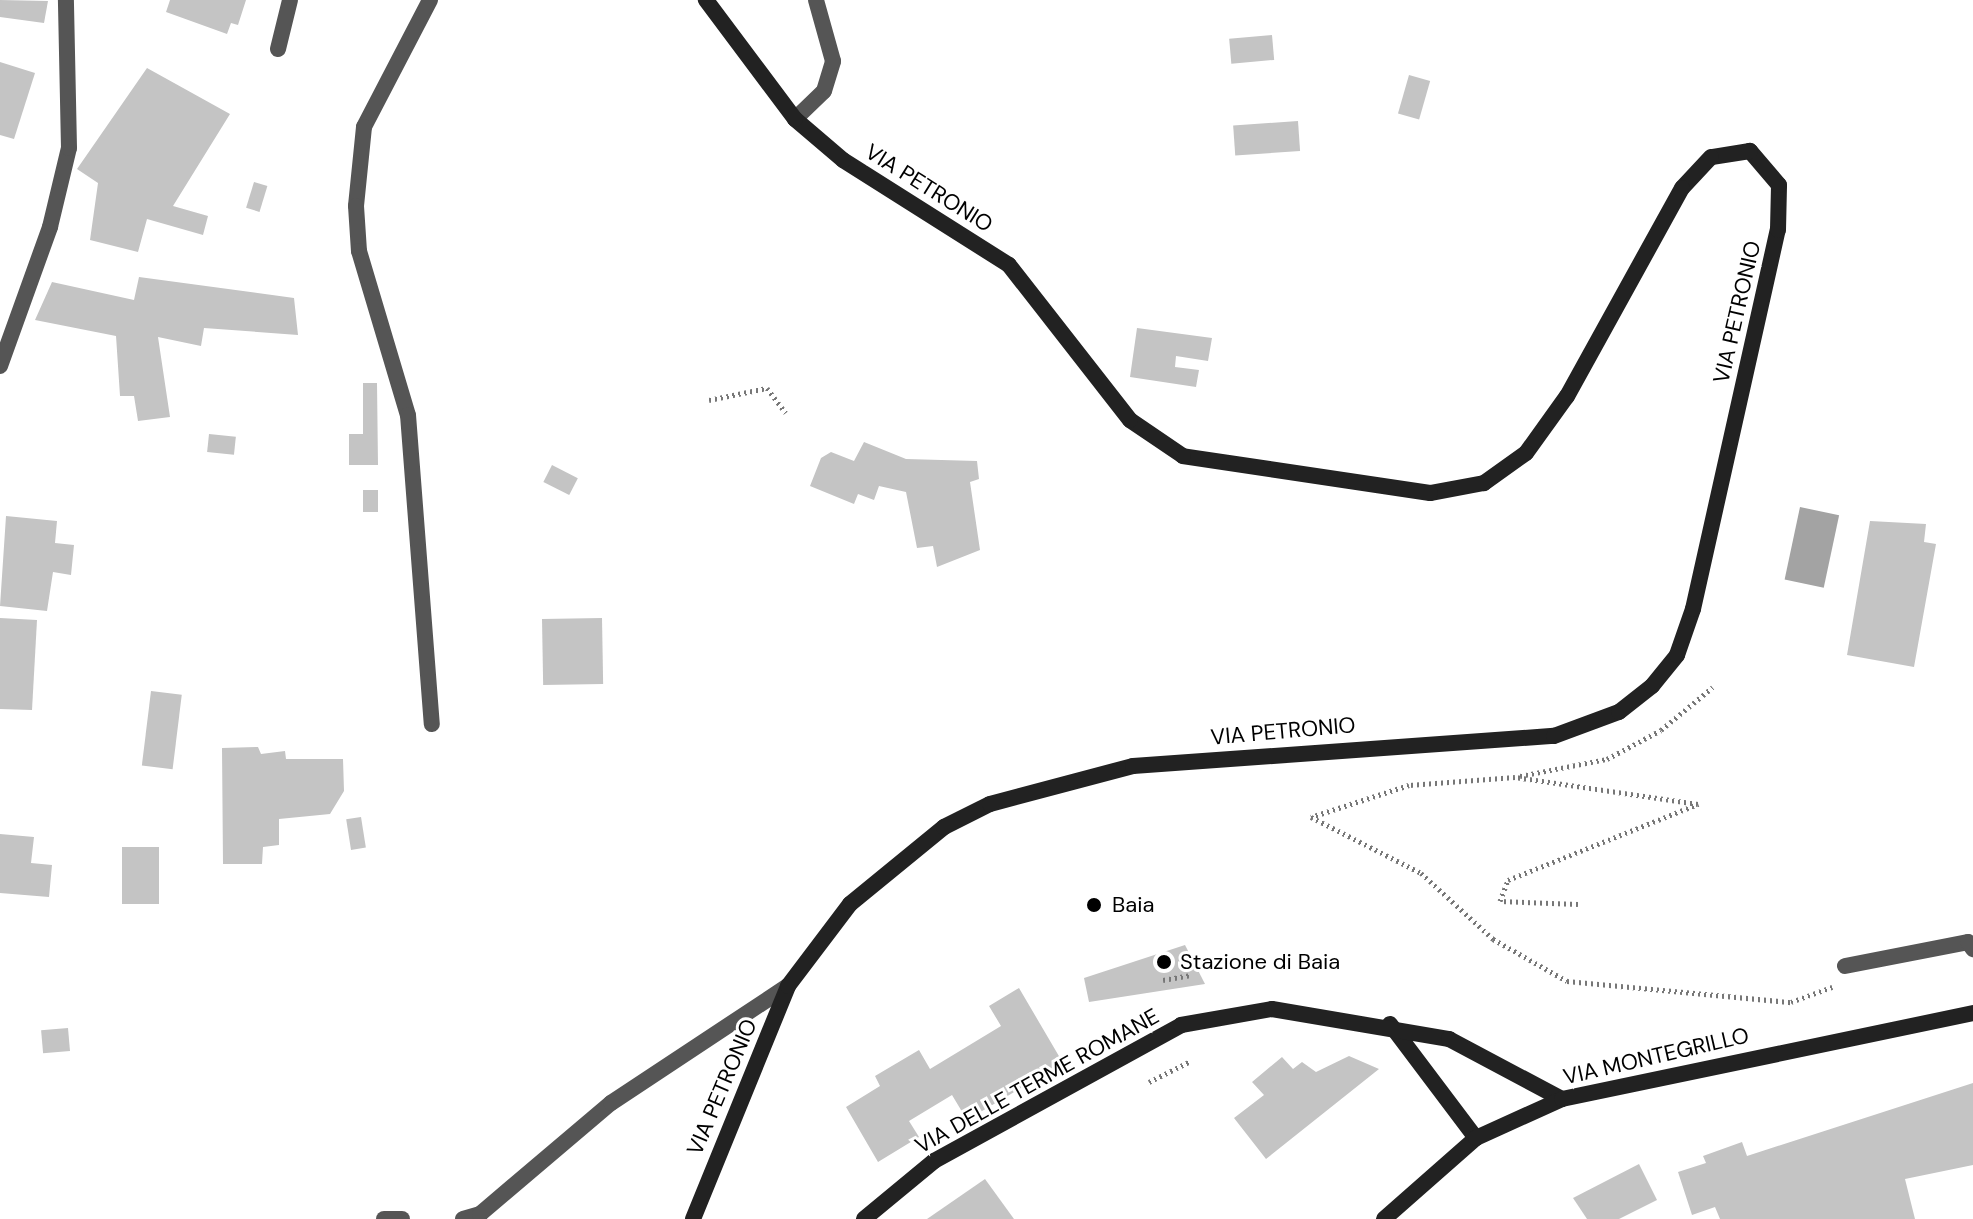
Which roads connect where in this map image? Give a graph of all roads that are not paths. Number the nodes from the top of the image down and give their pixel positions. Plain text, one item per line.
1 (66, 0) edge
2 (290, 0) edge
3 (430, 0) edge
4 (706, 0) edge
5 (816, 0) edge
6 (278, 49) dead end
7 (795, 119) junction
8 (0, 366) edge
9 (432, 724) dead end
10 (1973, 949) edge
11 (1845, 966) road end
12 (788, 986) junction
13 (1973, 1013) edge
14 (1390, 1024) junction
15 (1562, 1099) junction
16 (1476, 1138) junction
17 (384, 1219) edge
18 (402, 1219) edge
19 (463, 1219) edge
20 (693, 1219) edge
21 (864, 1219) edge
22 (1384, 1219) edge

1 - 8 street
2 - 6 street
3 - 9 street
4 - 7 street, VIA PETRONIO
5 - 7 street
7 - 12 street, VIA PETRONIO
10 - 11 street
12 - 19 street
12 - 20 street, VIA PETRONIO
13 - 15 street, VIA MONTEGRILLO
14 - 15 street, VIA DELLE TERME ROMANE
14 - 16 street
14 - 21 street, VIA DELLE TERME ROMANE
15 - 16 street, VIA MONTEGRILLO
16 - 22 street, VIA MONTEGRILLO
17 - 18 street

